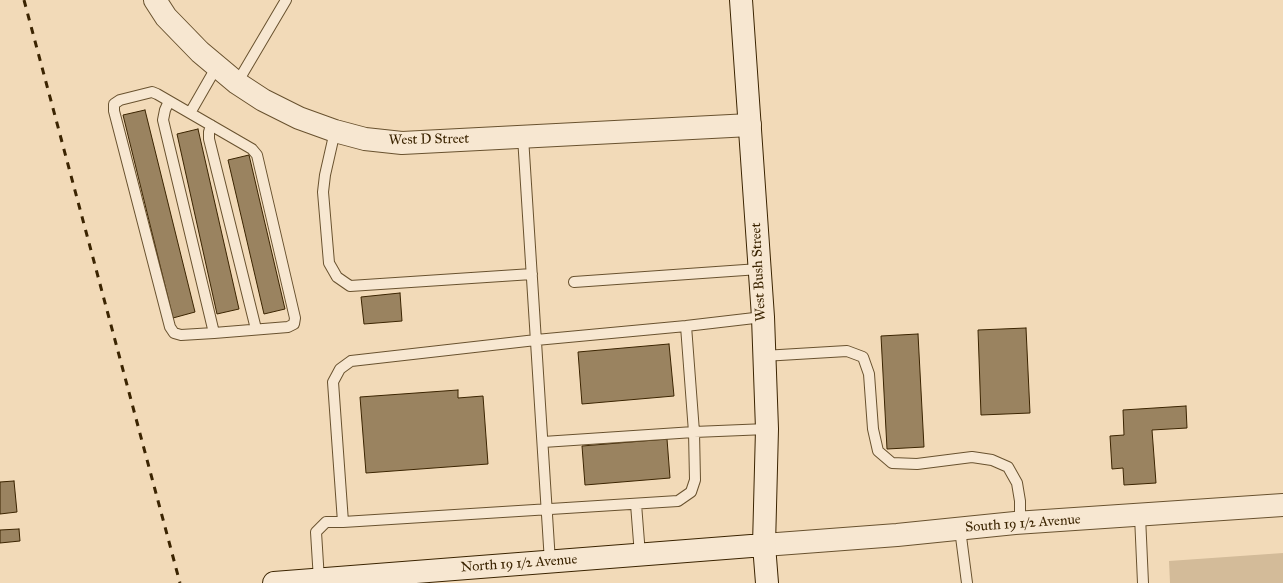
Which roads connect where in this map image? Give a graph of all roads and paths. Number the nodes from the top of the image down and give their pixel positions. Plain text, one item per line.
1 (155, 0) edge
2 (286, 0) edge
3 (742, 0) edge
4 (217, 66) junction
5 (237, 83) junction
6 (169, 102) junction
7 (190, 113) junction
8 (211, 125) junction
9 (750, 125) junction
10 (335, 131) junction
11 (523, 137) junction
12 (759, 269) junction
13 (532, 274) junction
14 (574, 282) dead end
15 (763, 317) junction
16 (686, 326) junction
17 (256, 329) junction
18 (214, 332) junction
19 (536, 340) junction
20 (763, 356) junction
21 (766, 429) junction
22 (694, 432) junction
23 (543, 442) junction
24 (636, 504) junction
25 (1283, 505) edge
26 (547, 509) junction
27 (1140, 516) junction
28 (343, 522) junction
29 (1020, 523) junction
30 (960, 529) junction
31 (764, 545) junction
32 (640, 555) junction
33 (550, 562) junction
34 (319, 580) junction
35 (274, 583) edge
36 (767, 583) edge
37 (967, 583) edge
38 (1144, 583) edge

1 - 4 street, West D Street
2 - 5 lane
3 - 9 street, West Bush Street
4 - 5 street, West D Street
4 - 7 lane
5 - 10 street, West D Street
6 - 7 lane
6 - 18 lane
6 - 18 lane
7 - 8 lane
8 - 17 lane
8 - 17 lane
9 - 11 street, West D Street
9 - 12 street, West Bush Street
10 - 11 street, West D Street
10 - 13 lane
11 - 13 lane
12 - 14 lane
12 - 15 street, West Bush Street
13 - 19 lane
15 - 16 lane
15 - 20 street, West Bush Street
16 - 19 lane
16 - 22 lane
17 - 18 lane
19 - 23 lane
19 - 28 lane
20 - 21 street, West Bush Street
20 - 29 lane
21 - 22 lane
21 - 31 street, West Bush Street
22 - 23 lane
22 - 24 lane
23 - 26 lane
24 - 26 lane
24 - 32 lane
25 - 27 street, South 19 1/2 Avenue
26 - 28 lane
26 - 33 lane
27 - 29 street, South 19 1/2 Avenue
27 - 38 lane
28 - 34 lane
29 - 30 street, South 19 1/2 Avenue
30 - 31 street, South 19 1/2 Avenue
30 - 37 lane
31 - 32 street, North 19 1/2 Avenue
31 - 36 street, West Bush Street
32 - 33 street, North 19 1/2 Avenue
33 - 34 street, North 19 1/2 Avenue
34 - 35 street, North 19 1/2 Avenue

